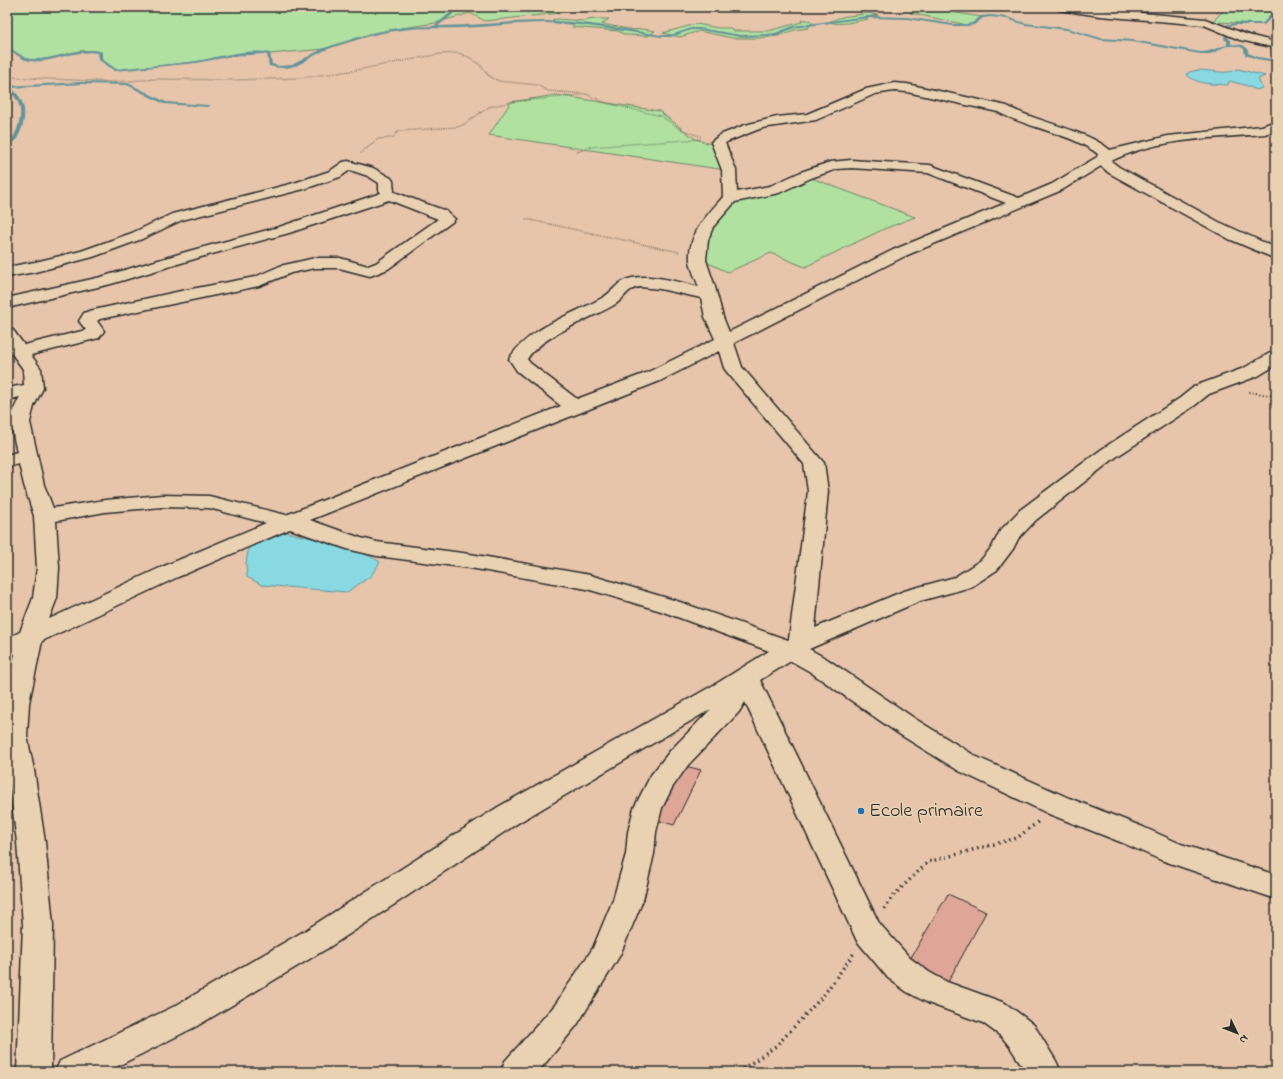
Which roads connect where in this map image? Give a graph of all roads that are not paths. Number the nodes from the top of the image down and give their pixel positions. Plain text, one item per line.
1 (1059, 7) edge
2 (1276, 45) edge
3 (1276, 125) edge
4 (1103, 159) junction
5 (389, 195) junction
6 (730, 198) junction
7 (1019, 203) junction
8 (1276, 254) edge
9 (7, 272) edge
10 (708, 294) junction
11 (7, 303) edge
12 (725, 341) junction
13 (13, 343) edge
14 (1276, 357) edge
15 (34, 388) junction
16 (7, 394) edge
17 (575, 407) junction
18 (18, 458) edge
19 (45, 516) junction
20 (289, 521) junction
21 (31, 636) junction
22 (796, 647) junction
23 (7, 648) edge
24 (737, 682) junction
25 (1276, 887) edge
26 (34, 1072) edge
27 (72, 1072) edge
28 (517, 1072) edge
29 (1044, 1072) edge

1 - 2 street
3 - 4 street
4 - 6 street
4 - 7 street
4 - 8 street
5 - 9 street
5 - 11 street
5 - 13 street
6 - 7 street
6 - 10 street
7 - 12 street
10 - 12 street
10 - 17 street
12 - 17 street
12 - 22 street
13 - 15 street
14 - 22 street
15 - 16 street
15 - 18 street
17 - 20 street
18 - 19 street
19 - 20 street
19 - 21 street
20 - 21 street
20 - 22 street
21 - 23 street
21 - 26 street
22 - 24 street
22 - 25 street
24 - 27 street
24 - 28 street
24 - 29 street

